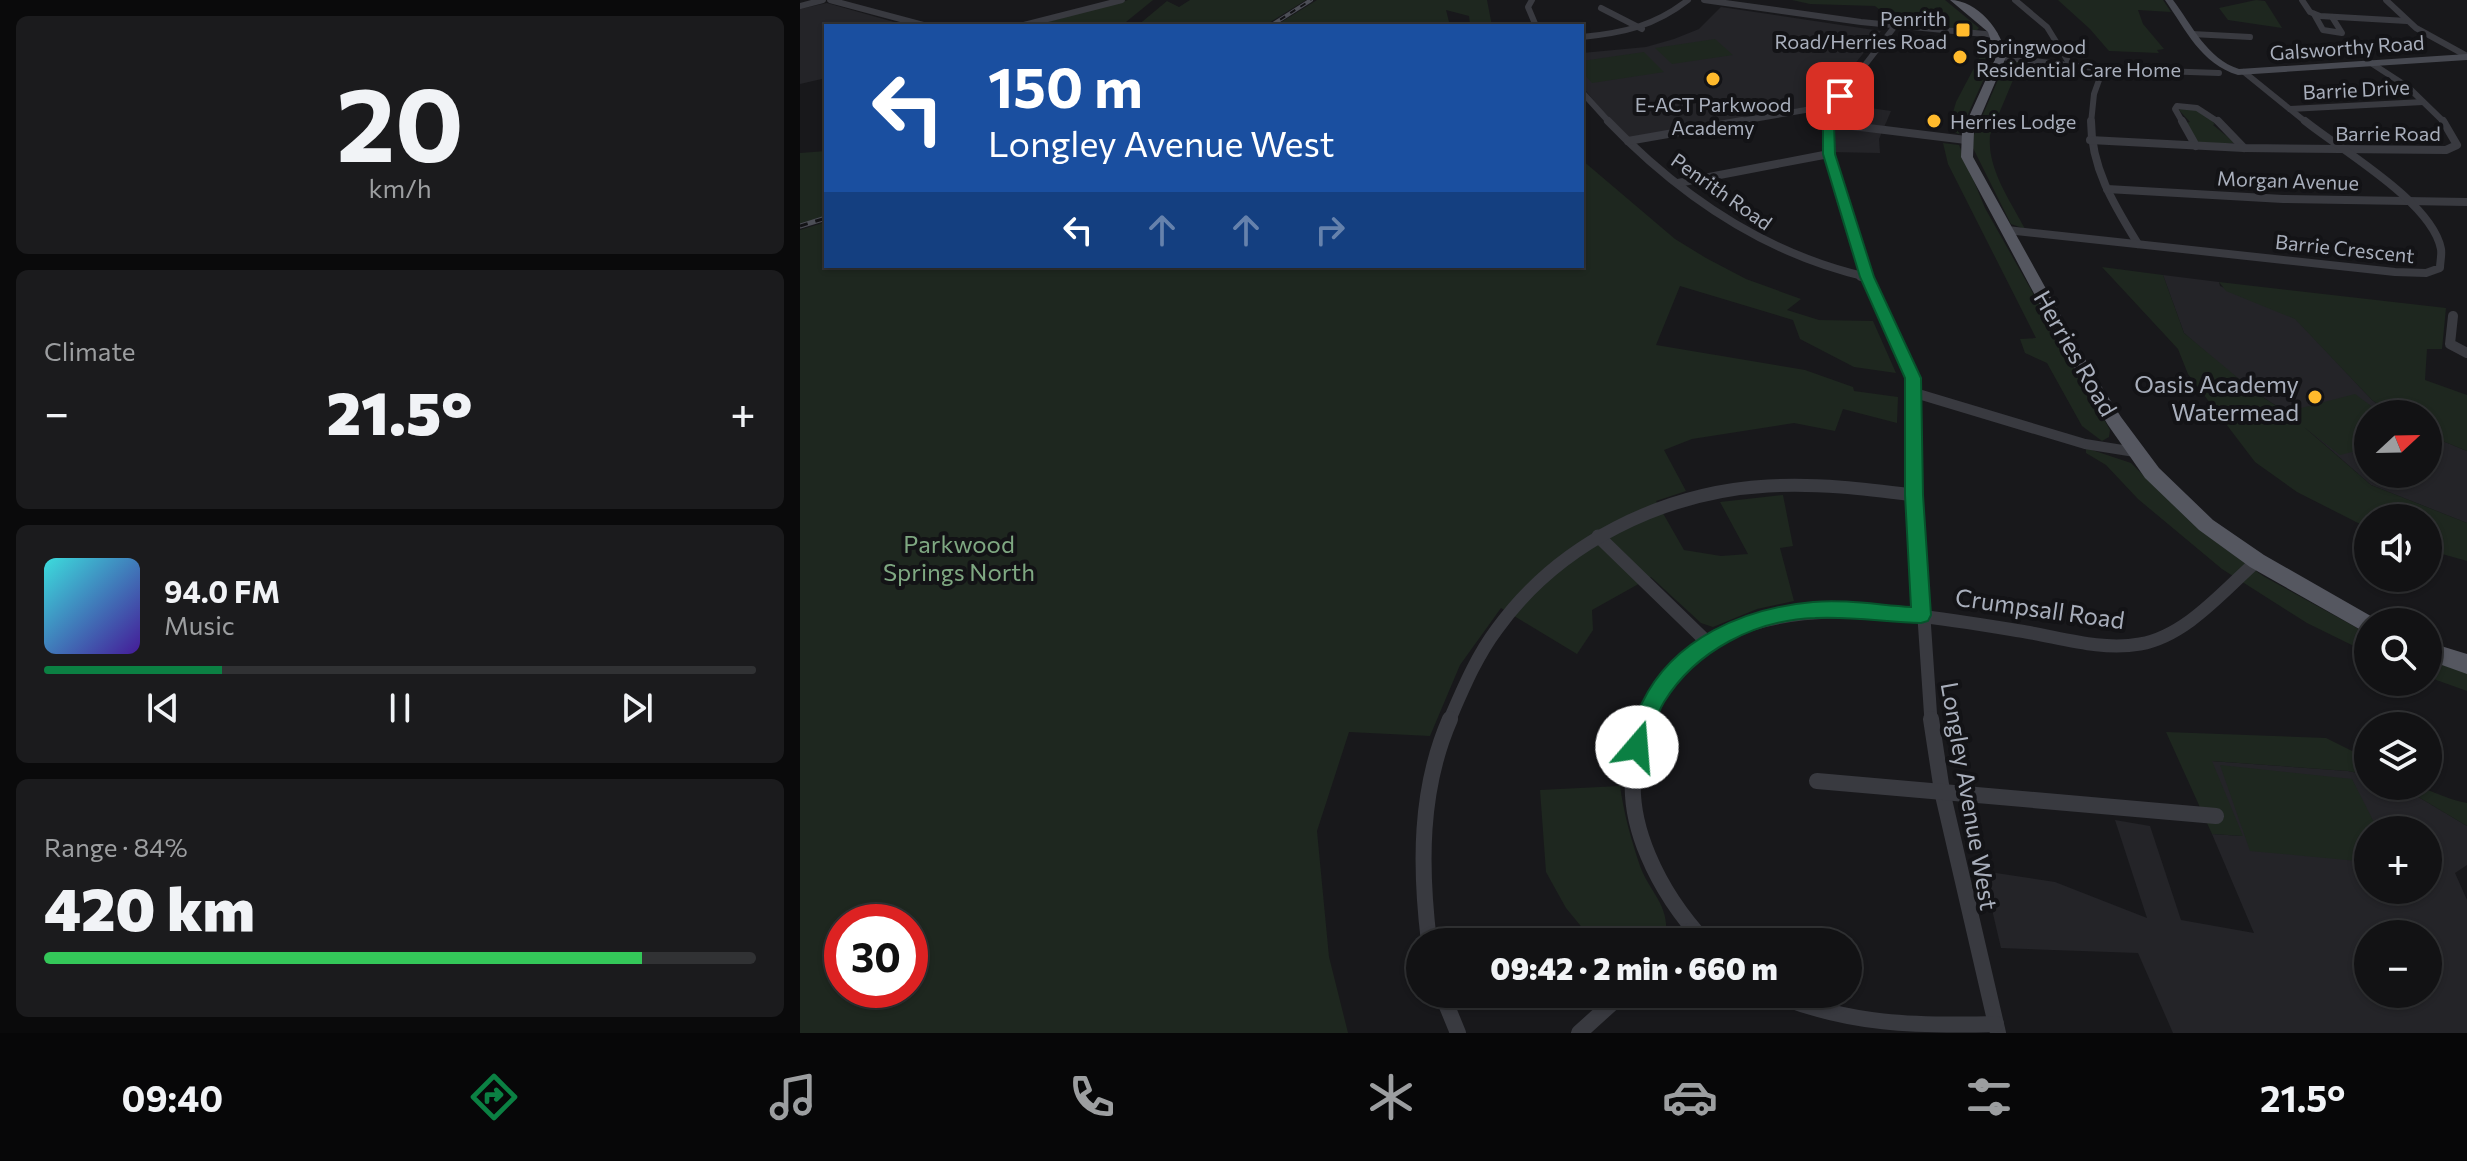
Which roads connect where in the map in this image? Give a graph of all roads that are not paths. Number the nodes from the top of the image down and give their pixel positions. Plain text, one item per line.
1 (823, 0) edge
2 (830, 0) edge
3 (1122, 0) edge
4 (1532, 0) edge
5 (1688, 0) edge
6 (1704, 0) edge
7 (1955, 0) edge
8 (2015, 0) edge
9 (2169, 0) edge
10 (2302, 0) edge
11 (2386, 0) edge
12 (800, 6) edge
13 (1601, 8) dead end
14 (2314, 14) junction
15 (2332, 17) junction
16 (2407, 21) junction
17 (920, 24) edge
18 (1028, 24) edge
19 (1535, 24) edge
20 (1895, 26) junction
21 (1642, 29) junction
22 (2192, 34) junction
23 (1995, 35) junction
24 (1584, 37) edge
25 (2250, 37) dead end
26 (2467, 56) edge
27 (2001, 57) junction
28 (2455, 58) junction
29 (2371, 63) junction
30 (2467, 65) edge
31 (2071, 66) junction
32 (2103, 69) junction
33 (2224, 72) junction
34 (2244, 72) junction
35 (1584, 94) edge
36 (2423, 102) junction
37 (1834, 105) junction
38 (2290, 109) junction
39 (1828, 123) junction
40 (1966, 140) junction
41 (2090, 140) junction
42 (1628, 141) junction
43 (2196, 146) junction
44 (2244, 148) junction
45 (2344, 150) junction
46 (1829, 154) junction
47 (1678, 183) junction
48 (2107, 189) junction
49 (2410, 202) junction
50 (2467, 202) edge
51 (2007, 230) junction
52 (2138, 244) junction
53 (1867, 277) junction
54 (2453, 316) dead end
55 (2467, 353) edge
56 (1915, 393) junction
57 (2135, 452) junction
58 (1914, 495) junction
59 (1598, 536) junction
60 (2257, 561) junction
61 (1921, 615) junction
62 (2354, 618) edge
63 (1707, 642) junction
64 (2442, 656) edge
65 (2467, 664) edge
66 (1817, 781) dead end
67 (1942, 791) junction
68 (2216, 816) dead end
69 (1427, 928) edge
70 (1686, 928) edge
71 (1448, 1008) edge
72 (1607, 1008) edge
73 (1806, 1008) edge
74 (1997, 1029) edge
75 (1458, 1033) edge
76 (1579, 1033) edge

1 - 12 street
2 - 17 street
3 - 18 street
4 - 19 street
5 - 21 street
6 - 20 street
7 - 23 main road
8 - 31 street
9 - 22 street
10 - 14 street
11 - 16 street
13 - 21 street
14 - 15 street
14 - 15 street
15 - 16 street
16 - 26 street
20 - 23 street
20 - 37 street, Longley Avenue West
21 - 24 street
22 - 25 street
22 - 33 street
23 - 27 main road
26 - 28 street, Galsworthy Road
27 - 31 street, Galsworthy Road
27 - 40 main road
28 - 29 street, Galsworthy Road
28 - 30 street
29 - 34 street, Galsworthy Road
29 - 36 street, Barrie Road
31 - 32 street, Galsworthy Road
32 - 33 street, Galsworthy Road
32 - 41 street
33 - 34 street, Galsworthy Road
34 - 38 street, Barrie Crescent
35 - 42 street, Penrith Road
36 - 38 street, Barrie Drive
36 - 45 street, Barrie Road
37 - 39 street, Longley Avenue West
37 - 42 street
38 - 45 street, Barrie Crescent
39 - 40 street
39 - 46 street, Longley Avenue West
40 - 51 main road, Herries Road
41 - 43 street, Barrie Road
41 - 48 street
42 - 47 street, Penrith Road
43 - 44 street, Barrie Road
43 - 44 street
44 - 45 street, Barrie Road
45 - 49 street, Barrie Crescent
46 - 47 street
46 - 53 street, Longley Avenue West
47 - 53 street, Penrith Road
48 - 49 street, Morgan Avenue
48 - 52 street
49 - 50 street, Morgan Avenue
49 - 52 street, Barrie Crescent
51 - 52 street, Barrie Crescent
51 - 57 main road, Herries Road
53 - 56 street, Longley Avenue West
54 - 55 street
56 - 57 street
56 - 58 street, Longley Avenue West
57 - 60 main road, Herries Road
58 - 59 street
58 - 61 street, Longley Avenue West
59 - 63 street
59 - 69 street
60 - 61 street, Crumpsall Road
60 - 62 main road, Herries Road
61 - 63 street, Crumpsall Road
61 - 67 street, Longley Avenue West
63 - 70 street, Crumpsall Road
64 - 65 main road
66 - 67 street
67 - 68 street
67 - 74 street, Longley Avenue West
71 - 75 street
72 - 76 street
73 - 74 street

